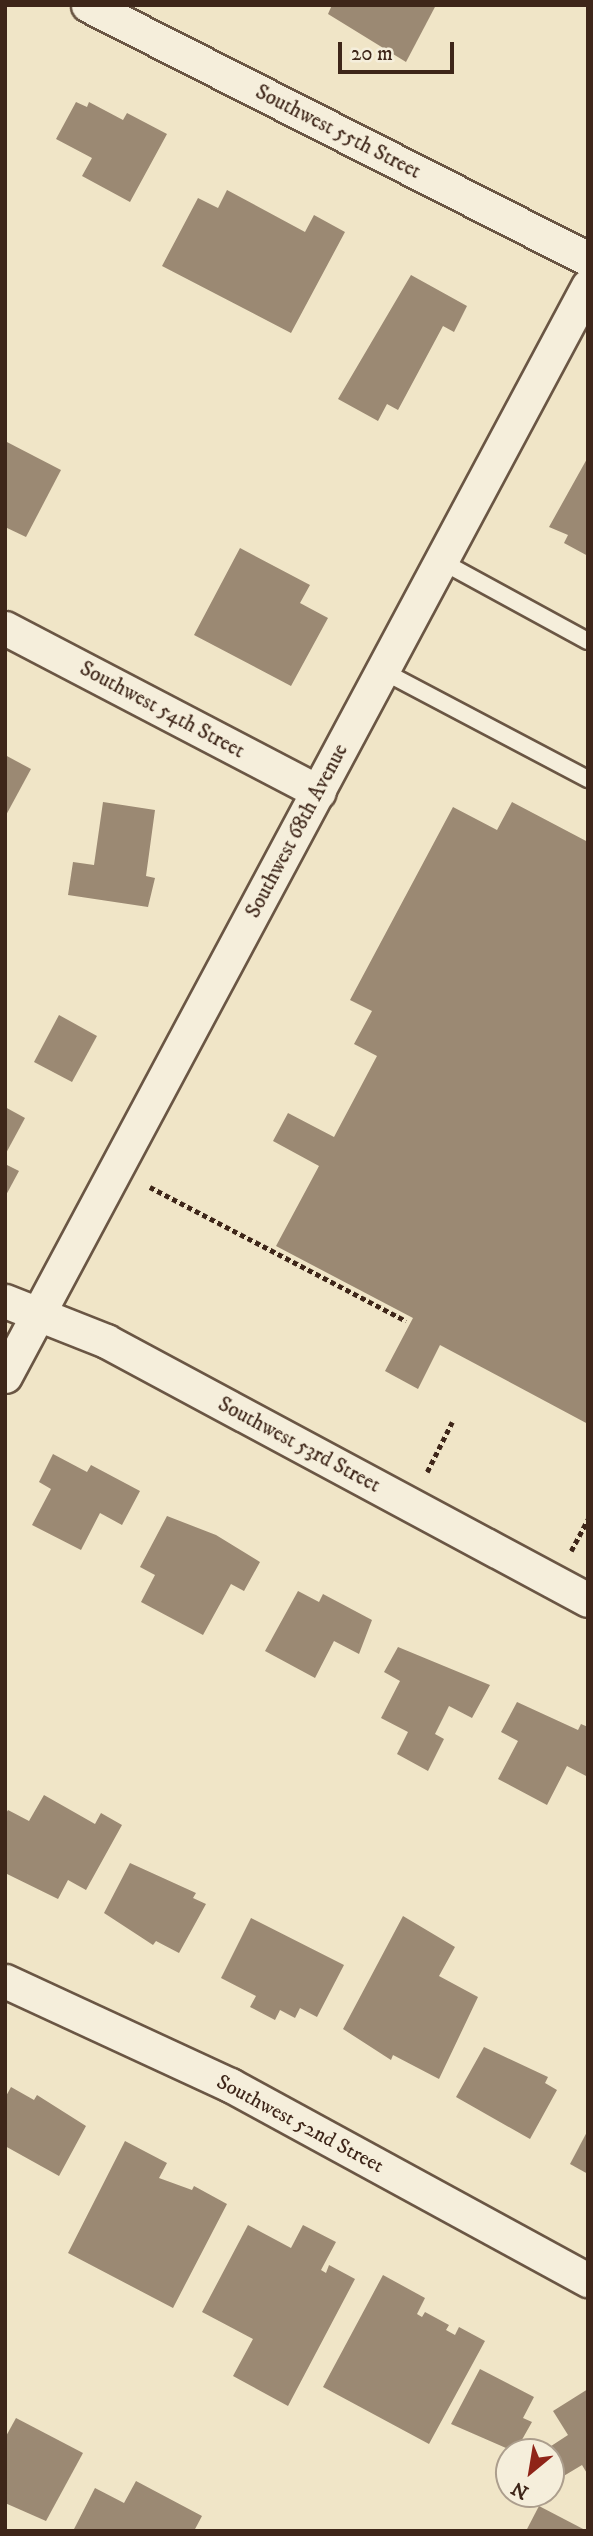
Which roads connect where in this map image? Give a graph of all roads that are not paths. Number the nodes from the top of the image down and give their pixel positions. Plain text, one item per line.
1 (88, 5) edge
2 (588, 259) edge
3 (588, 286) edge
4 (441, 561) junction
5 (5, 628) edge
6 (588, 641) edge
7 (383, 671) junction
8 (588, 779) edge
9 (318, 792) junction
10 (5, 1301) edge
11 (38, 1314) junction
12 (5, 1376) edge
13 (588, 1600) edge
14 (5, 1981) edge
15 (588, 2280) edge

1 - 2 street, Southwest 55th Street
3 - 4 street, Southwest 68th Avenue
4 - 6 lane
4 - 7 street, Southwest 68th Avenue
5 - 9 street, Southwest 54th Street
7 - 8 lane
7 - 9 street, Southwest 68th Avenue
9 - 11 street, Southwest 68th Avenue
10 - 11 street, Southwest 53rd Street
11 - 12 street, Southwest 68th Avenue
11 - 13 street, Southwest 53rd Street
14 - 15 street, Southwest 52nd Street

